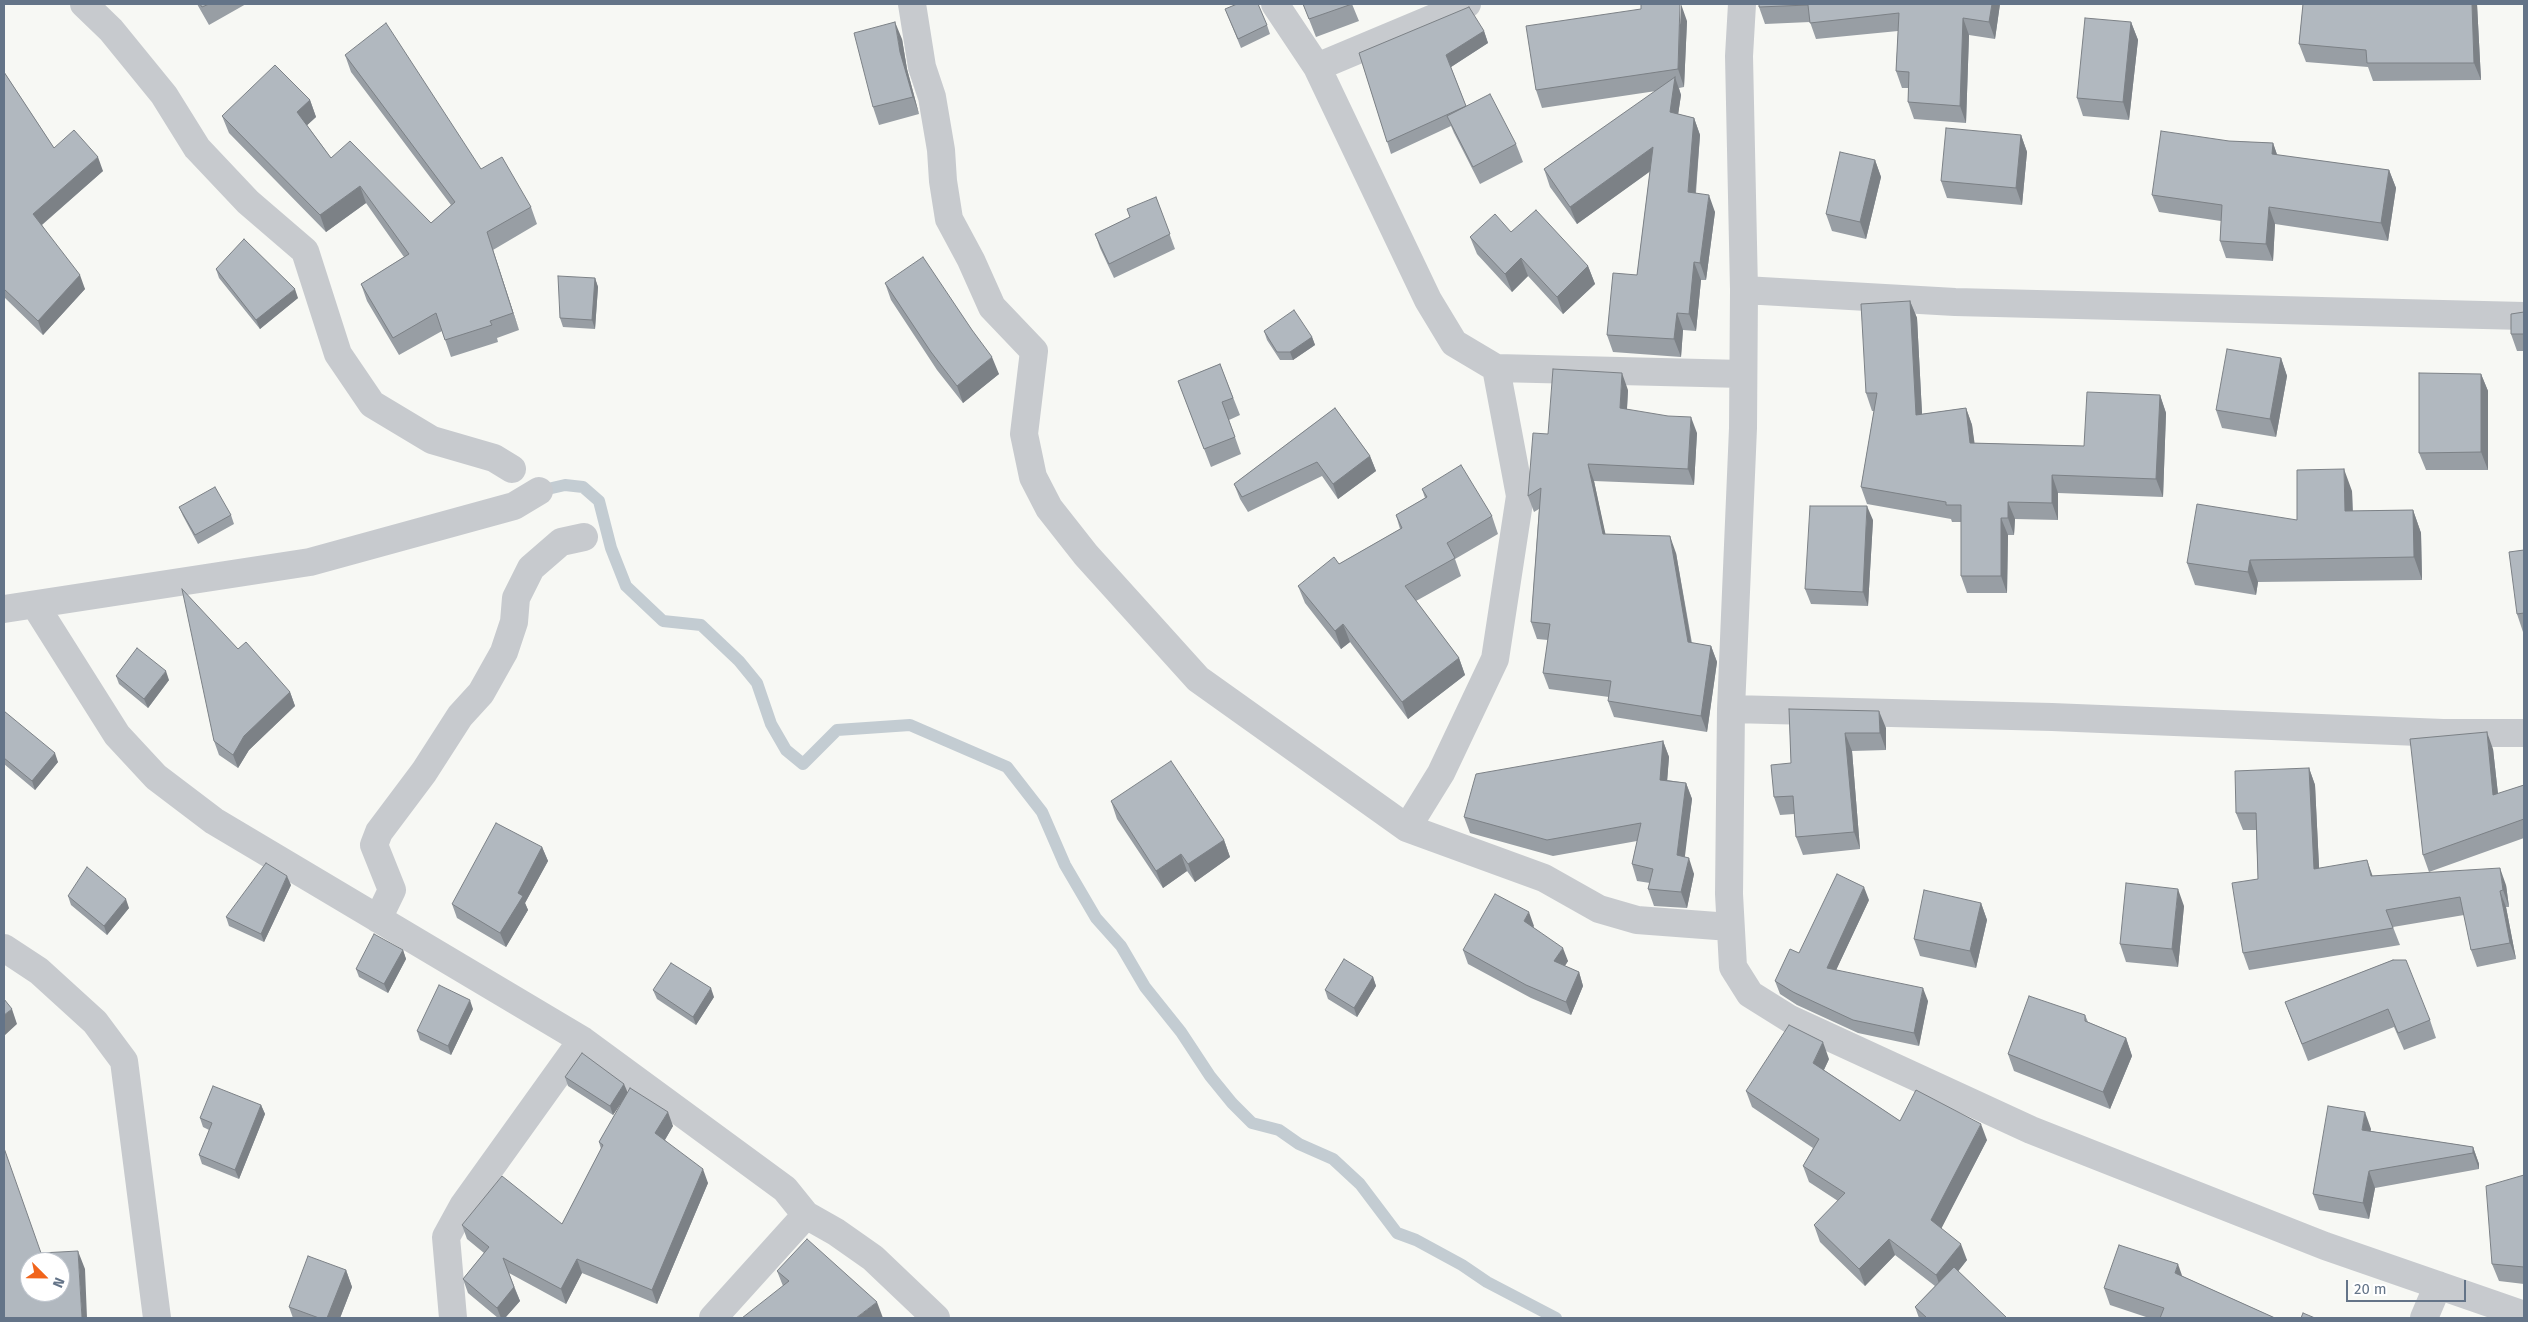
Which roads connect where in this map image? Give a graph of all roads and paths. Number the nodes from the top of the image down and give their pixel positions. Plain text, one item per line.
1 (84, 4) edge
2 (912, 4) edge
3 (1275, 4) edge
4 (1467, 4) edge
5 (1742, 4) edge
6 (1317, 67) junction
7 (1744, 290) junction
8 (2524, 316) edge
9 (1496, 368) junction
10 (1743, 374) junction
11 (512, 469) dead end
12 (539, 491) dead end
13 (584, 537) dead end
14 (35, 605) junction
15 (4, 610) edge
16 (1731, 709) junction
17 (2524, 733) edge
18 (1406, 828) junction
19 (378, 919) junction
20 (1730, 926) junction
21 (4, 948) edge
22 (582, 1040) junction
23 (806, 1215) junction
24 (2438, 1285) junction
25 (2524, 1315) edge
26 (157, 1318) edge
27 (453, 1318) edge
28 (713, 1318) edge
29 (936, 1318) edge
30 (2424, 1318) edge

1 - 11 street
2 - 18 street
3 - 6 street
4 - 6 street
5 - 7 street
6 - 9 street
7 - 8 street
7 - 10 street
9 - 10 street
9 - 18 street
10 - 16 street
12 - 14 street
13 - 19 street
14 - 15 street
14 - 19 street
16 - 17 street
16 - 20 street
18 - 20 street
19 - 22 street
20 - 24 street
21 - 26 street
22 - 23 street
22 - 27 street
23 - 28 street
23 - 29 street
24 - 25 street
24 - 30 street

